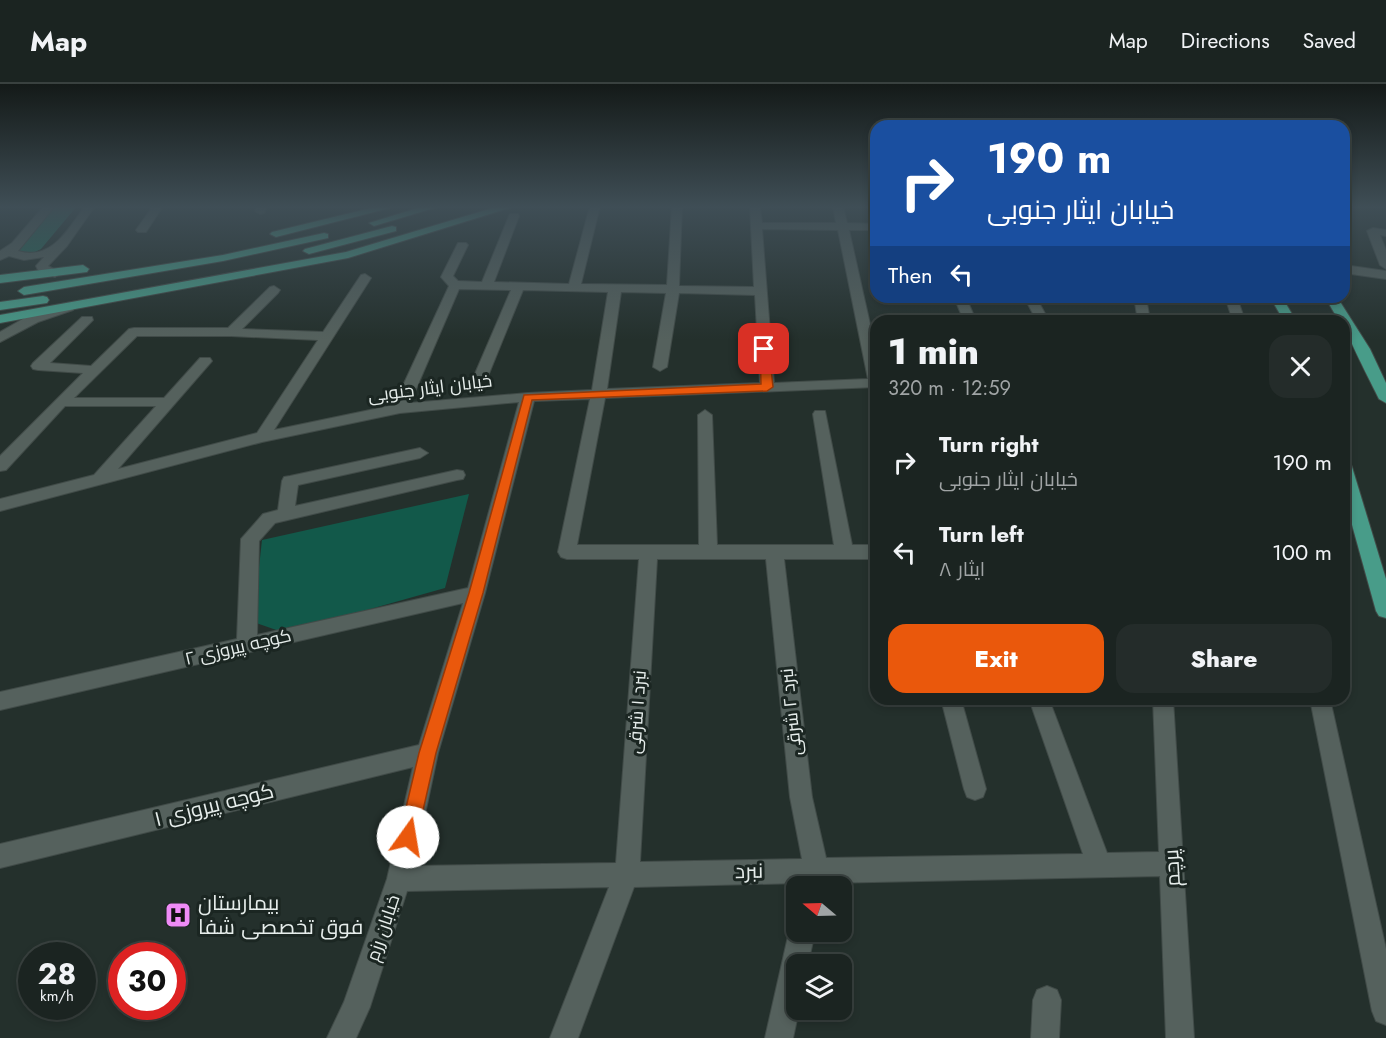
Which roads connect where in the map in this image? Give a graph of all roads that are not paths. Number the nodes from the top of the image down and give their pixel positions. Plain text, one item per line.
1 (12, 251) edge
2 (51, 251) edge
3 (57, 251) edge
4 (201, 251) edge
5 (236, 251) edge
6 (259, 251) edge
7 (310, 251) edge
8 (330, 251) edge
9 (365, 251) edge
10 (459, 251) edge
11 (499, 251) edge
12 (583, 251) edge
13 (675, 251) edge
14 (757, 251) edge
15 (847, 251) edge
16 (1380, 251) edge
17 (115, 265) junction
18 (1386, 265) edge
19 (1350, 270) edge
20 (55, 273) junction
21 (1386, 274) edge
22 (365, 278) dead end
23 (0, 279) edge
24 (455, 285) junction
25 (487, 285) junction
26 (183, 286) junction
27 (519, 286) junction
28 (574, 287) junction
29 (615, 288) junction
30 (673, 289) junction
31 (274, 290) dead end
32 (759, 291) junction
33 (0, 294) edge
34 (0, 306) edge
35 (71, 306) junction
36 (0, 319) edge
37 (87, 320) dead end
38 (1350, 328) edge
39 (231, 332) junction
40 (326, 336) junction
41 (0, 338) edge
42 (870, 355) edge
43 (204, 361) dead end
44 (660, 367) dead end
45 (94, 370) junction
46 (481, 376) dead end
47 (870, 383) edge
48 (767, 387) junction
49 (598, 394) junction
50 (528, 397) junction
51 (1386, 399) edge
52 (61, 402) junction
53 (169, 402) junction
54 (400, 408) junction
55 (820, 414) dead end
56 (705, 415) dead end
57 (262, 437) junction
58 (420, 453) dead end
59 (0, 466) edge
60 (457, 475) dead end
61 (99, 480) junction
62 (1350, 488) edge
63 (0, 505) edge
64 (286, 514) junction
65 (648, 552) junction
66 (708, 552) junction
67 (774, 552) junction
68 (844, 552) junction
69 (870, 552) edge
70 (476, 593) junction
71 (1386, 611) edge
72 (246, 645) junction
73 (0, 701) edge
74 (953, 705) edge
75 (1041, 705) edge
76 (1163, 705) edge
77 (1321, 705) edge
78 (427, 753) junction
79 (975, 789) dead end
80 (0, 856) edge
81 (1099, 864) junction
82 (1172, 864) junction
83 (627, 873) junction
84 (814, 876) edge
85 (852, 876) edge
86 (786, 877) edge
87 (399, 879) junction
88 (800, 942) edge
89 (1047, 1000) dead end
90 (1386, 1011) edge
91 (341, 1038) edge
92 (564, 1038) edge
93 (779, 1038) edge
94 (1045, 1038) edge
95 (1179, 1038) edge

1 - 2 street
3 - 20 street
4 - 17 main road
5 - 17 main road
6 - 33 main road
7 - 34 main road
8 - 26 main road
9 - 26 main road
10 - 24 street
11 - 25 street
12 - 28 street
13 - 30 street
14 - 32 street
15 - 42 street
16 - 18 street
17 - 20 main road
19 - 21 street
20 - 23 main road
22 - 40 street
24 - 25 street
24 - 54 street
25 - 27 street
26 - 35 main road
27 - 28 street
27 - 46 street
28 - 29 street
29 - 30 street
29 - 49 street
30 - 32 street
30 - 44 street
31 - 39 street
32 - 48 street
35 - 36 main road
35 - 41 street
37 - 45 street
38 - 51 main road
39 - 40 street
39 - 45 street
40 - 57 street
43 - 53 street
45 - 52 street
47 - 48 street, خیابان ایثار جنوبی
48 - 49 street, خیابان ایثار جنوبی
49 - 50 street, خیابان ایثار جنوبی
49 - 65 street
50 - 54 street, خیابان ایثار جنوبی
50 - 70 street, خیابان رزم
52 - 53 street
52 - 59 street
53 - 61 street
54 - 57 street, خیابان ایثار جنوبی
55 - 68 street
56 - 66 street
57 - 61 street, خیابان ایثار جنوبی
58 - 64 street
60 - 64 street
61 - 63 street, خیابان ایثار جنوبی
62 - 71 main road
64 - 72 street
65 - 66 street
65 - 83 street, نبرد ۱ شرقی
66 - 67 street
67 - 68 street
67 - 84 street, نبرد ۲ شرقی
68 - 69 street
70 - 72 street, کوچه پیروزی ۲
70 - 78 street, خیابان رزم
72 - 73 street, کوچه پیروزی ۲
74 - 79 street
75 - 81 street
76 - 82 street, پرچم
77 - 90 street
78 - 80 street, کوچه پیروزی ۱
78 - 87 street, خیابان رزم
81 - 82 street, نبرد
81 - 85 street, نبرد
82 - 95 street, پرچم
83 - 86 street, نبرد
83 - 87 street, نبرد
83 - 92 street, نبرد ۱ شرقی
87 - 91 street, خیابان رزم
88 - 93 street
89 - 94 street

